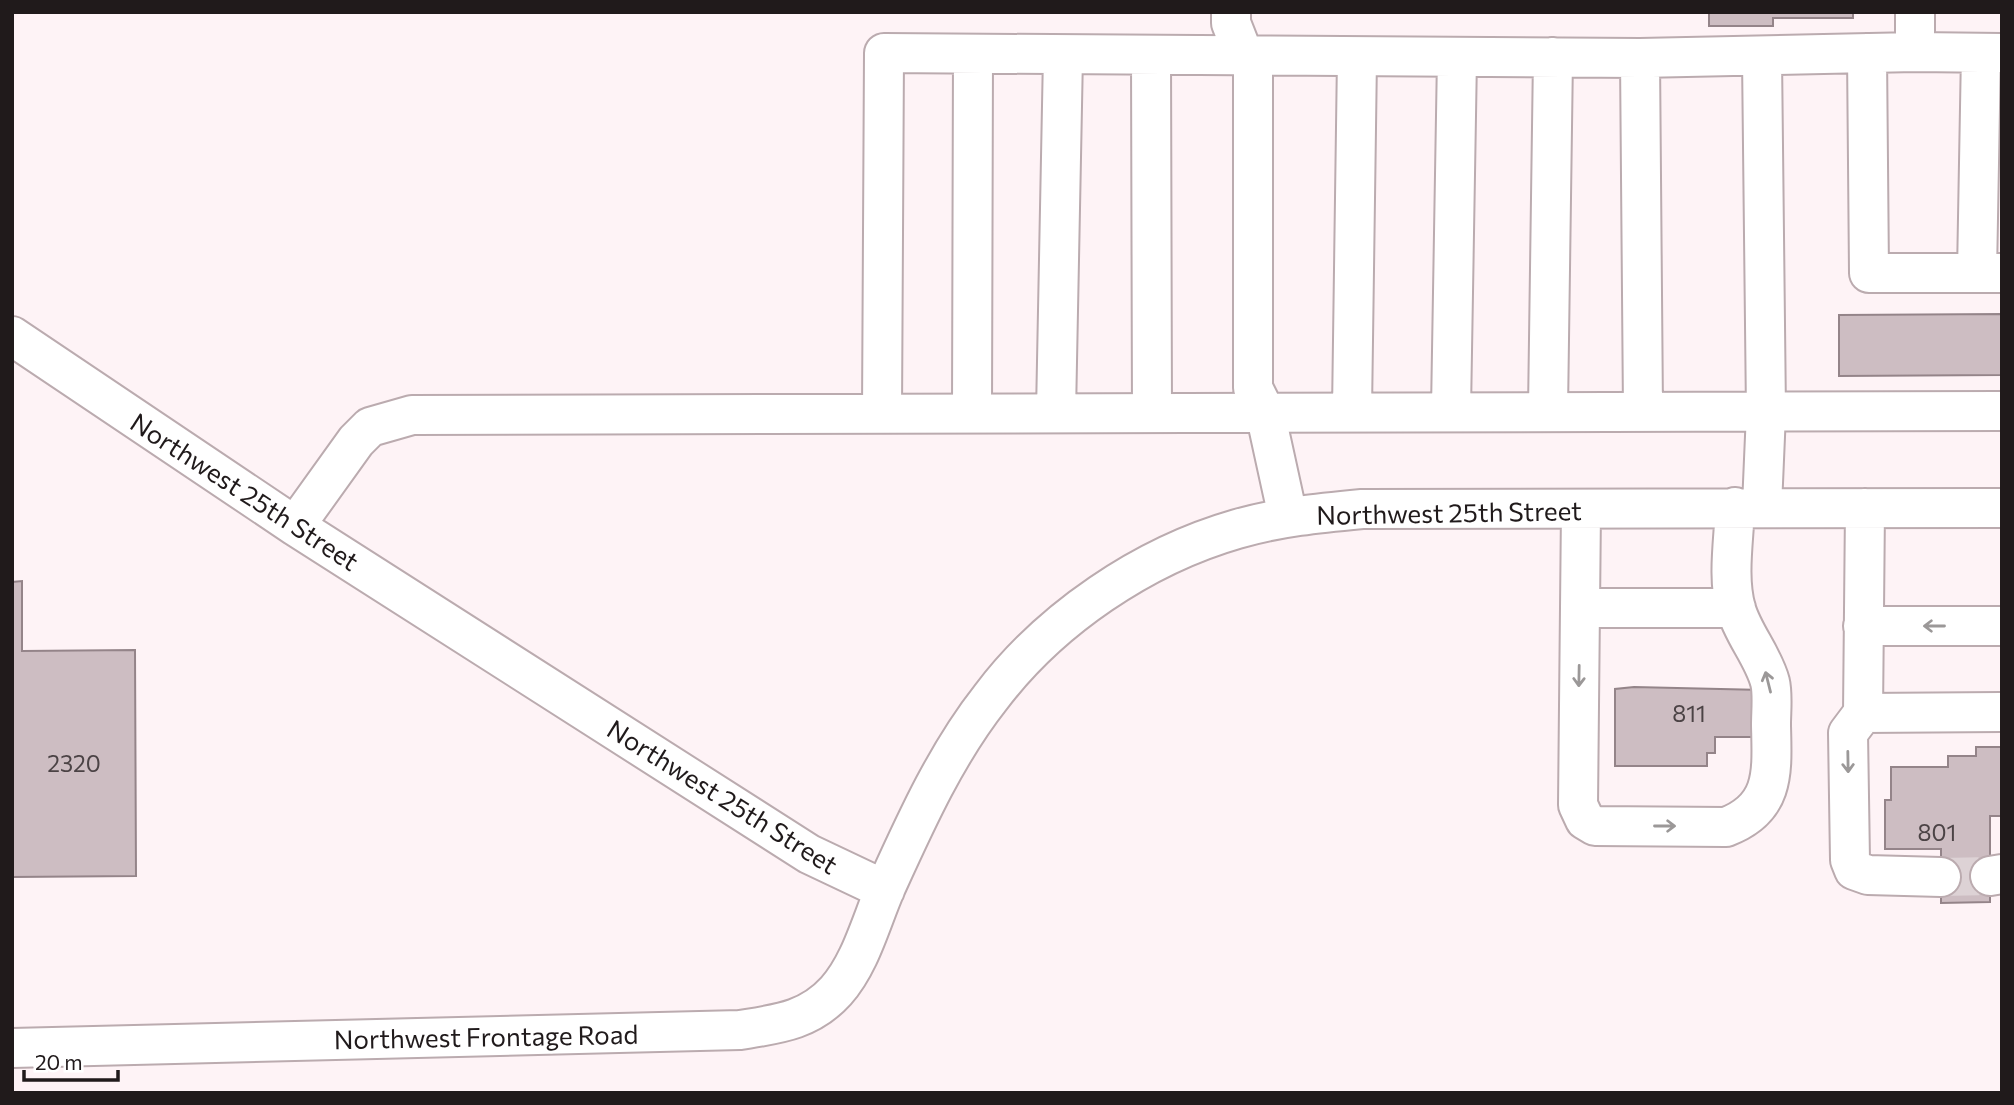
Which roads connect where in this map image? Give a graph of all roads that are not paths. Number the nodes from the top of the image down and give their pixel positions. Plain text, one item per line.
1 (1231, 12) edge
2 (1915, 12) edge
3 (1915, 52) junction
4 (1867, 53) junction
5 (1991, 53) edge
6 (973, 54) junction
7 (1063, 55) junction
8 (1151, 55) junction
9 (1248, 56) junction
10 (1357, 57) junction
11 (1457, 57) junction
12 (1553, 57) junction
13 (1762, 57) junction
14 (1640, 58) junction
15 (1990, 273) edge
16 (12, 336) edge
17 (1451, 410) junction
18 (1548, 410) junction
19 (1352, 411) junction
20 (1643, 411) junction
21 (2002, 411) edge
22 (1265, 412) junction
23 (881, 413) junction
24 (972, 413) junction
25 (1056, 413) junction
26 (1152, 413) junction
27 (1766, 413) junction
28 (1749, 507) junction
29 (1865, 508) junction
30 (2002, 508) edge
31 (1581, 509) junction
32 (1288, 517) junction
33 (295, 526) junction
34 (1580, 608) junction
35 (1736, 608) junction
36 (1863, 626) junction
37 (2002, 626) edge
38 (2002, 712) edge
39 (1863, 713) junction
40 (1941, 877) tunnel mouth
41 (885, 890) junction
42 (12, 1048) edge

1 - 9 street
2 - 3 street
3 - 4 street
3 - 5 street
4 - 13 street
4 - 15 street
5 - 15 street
6 - 7 street
6 - 23 street
6 - 24 street
7 - 8 street
7 - 25 street
8 - 9 street
8 - 26 street
9 - 10 street
9 - 22 street
10 - 11 street
10 - 19 street
11 - 12 street
11 - 17 street
12 - 14 street
12 - 18 street
13 - 14 street
13 - 27 street
14 - 20 street
16 - 33 street, Northwest 25th Street
17 - 18 street
17 - 19 street
18 - 20 street
19 - 22 street
20 - 27 street
21 - 27 street
22 - 26 street
22 - 32 street
23 - 24 street
23 - 33 street
24 - 25 street
25 - 26 street
27 - 28 street
28 - 29 street, Northwest 25th Street
28 - 31 street, Northwest 25th Street
28 - 35 street
29 - 30 street, Northwest 25th Street
29 - 36 street
31 - 32 street, Northwest 25th Street
31 - 34 street
32 - 41 street, Northwest 25th Street
33 - 41 street, Northwest 25th Street
34 - 35 street
34 -> 35 street
37 -> 36 street
36 - 39 street
38 - 39 street
39 -> 40 street
41 - 42 street, Northwest Frontage Road

